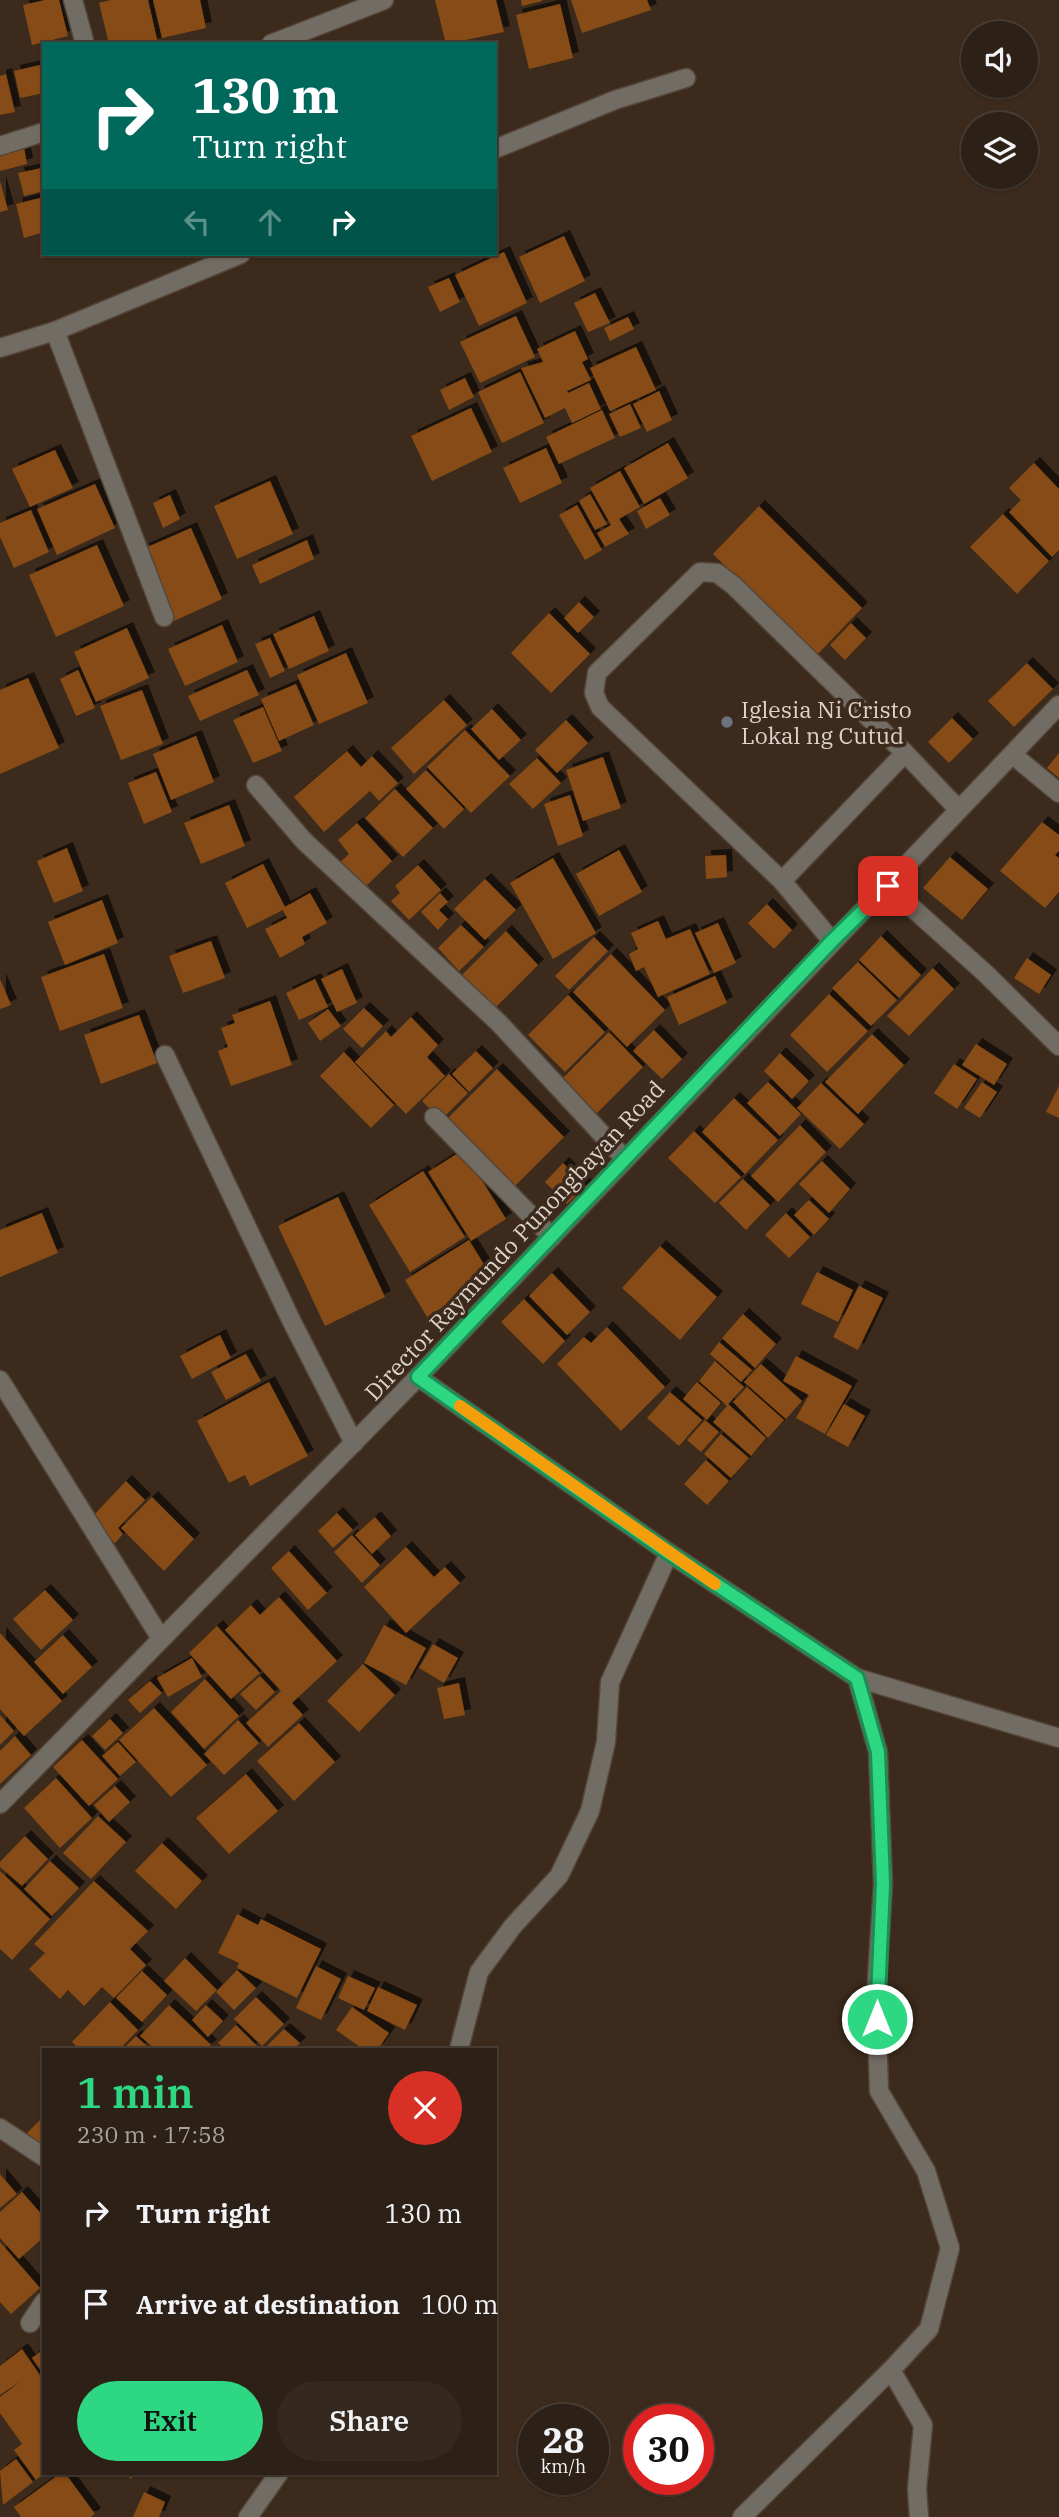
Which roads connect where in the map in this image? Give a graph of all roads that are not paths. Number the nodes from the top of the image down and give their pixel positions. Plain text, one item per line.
1 (73, 0) edge
2 (383, 0) edge
3 (84, 42) edge
4 (276, 42) edge
5 (686, 78) dead end
6 (42, 133) edge
7 (0, 146) edge
8 (497, 148) edge
9 (236, 256) edge
10 (55, 331) junction
11 (0, 348) edge
12 (164, 617) dead end
13 (1059, 705) edge
14 (905, 753) junction
15 (1013, 755) junction
16 (256, 785) dead end
17 (1059, 793) edge
18 (959, 810) junction
19 (782, 880) junction
20 (888, 886) junction
21 (832, 941) junction
22 (1059, 1046) edge
23 (165, 1055) dead end
24 (434, 1116) dead end
25 (624, 1158) junction
26 (552, 1237) junction
27 (418, 1377) junction
28 (0, 1380) edge
29 (354, 1443) junction
30 (669, 1553) junction
31 (160, 1637) junction
32 (857, 1678) junction
33 (1059, 1738) edge
34 (0, 1804) edge
35 (459, 2048) edge
36 (0, 2128) edge
37 (42, 2156) edge
38 (42, 2305) edge
39 (30, 2323) dead end
40 (891, 2370) junction
41 (278, 2475) edge
42 (248, 2517) edge
43 (742, 2517) edge
44 (919, 2517) edge

1 - 3 street
2 - 4 street
5 - 8 street
6 - 7 street
9 - 10 street
10 - 11 street
10 - 12 street
13 - 15 street, Director Raymundo Punongbayan Road
14 - 18 street
14 - 19 street
14 - 19 street
15 - 17 street
15 - 18 street, Director Raymundo Punongbayan Road
16 - 25 street
18 - 20 street, Director Raymundo Punongbayan Road
19 - 21 street
20 - 21 street, Director Raymundo Punongbayan Road
20 - 22 street
21 - 25 street, Director Raymundo Punongbayan Road
23 - 29 street
24 - 26 street
25 - 26 street, Director Raymundo Punongbayan Road
26 - 27 street, Director Raymundo Punongbayan Road
27 - 29 street, Director Raymundo Punongbayan Road
27 - 30 street
28 - 31 street
29 - 31 street, Director Raymundo Punongbayan Road
30 - 32 street
30 - 35 street
31 - 34 street, Director Raymundo Punongbayan Road
32 - 33 street
32 - 40 street
36 - 37 street
38 - 39 street
40 - 43 street
40 - 44 street
41 - 42 street

